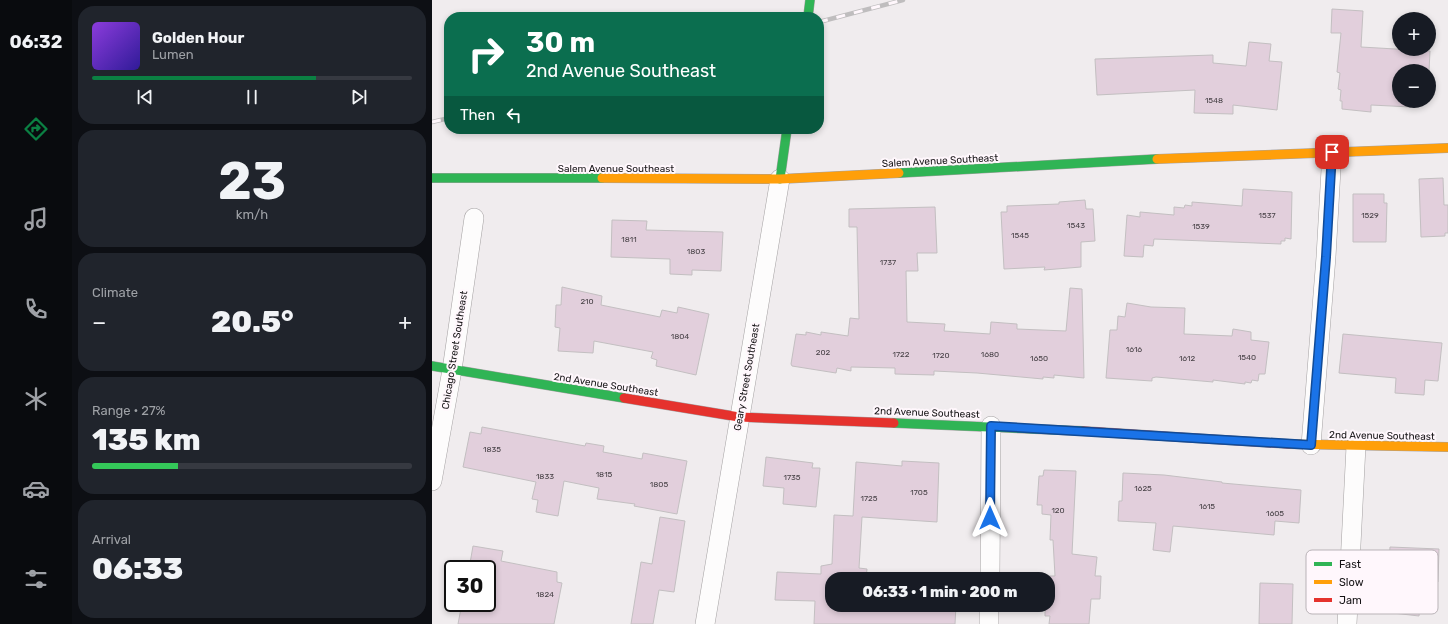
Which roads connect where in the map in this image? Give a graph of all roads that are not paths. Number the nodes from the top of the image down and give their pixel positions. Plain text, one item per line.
1 (810, 0) edge
2 (809, 12) edge
3 (786, 134) edge
4 (1448, 148) edge
5 (1332, 152) junction
6 (432, 178) edge
7 (780, 179) junction
8 (474, 218) dead end
9 (432, 366) edge
10 (452, 370) junction
11 (739, 417) junction
12 (991, 426) junction
13 (1311, 445) junction
14 (1356, 446) junction
15 (1448, 447) edge
16 (432, 481) edge
17 (1351, 550) edge
18 (990, 572) edge
19 (989, 612) edge
20 (1348, 614) edge
21 (704, 624) edge
22 (989, 624) edge
23 (1347, 624) edge

1 - 2 street
3 - 7 street, Geary Street Southeast
4 - 5 street, Salem Avenue Southeast
5 - 7 street, Salem Avenue Southeast
5 - 13 street
6 - 7 street, Salem Avenue Southeast
7 - 11 street, Geary Street Southeast
8 - 10 street, Chicago Street Southeast
9 - 10 street, 2nd Avenue Southeast
10 - 11 street, 2nd Avenue Southeast
10 - 16 street, Chicago Street Southeast
11 - 12 street, 2nd Avenue Southeast
11 - 21 street, Geary Street Southeast
12 - 13 street, 2nd Avenue Southeast
12 - 18 street
13 - 14 street, 2nd Avenue Southeast
14 - 15 street, 2nd Avenue Southeast
14 - 17 street
19 - 22 street
20 - 23 street

